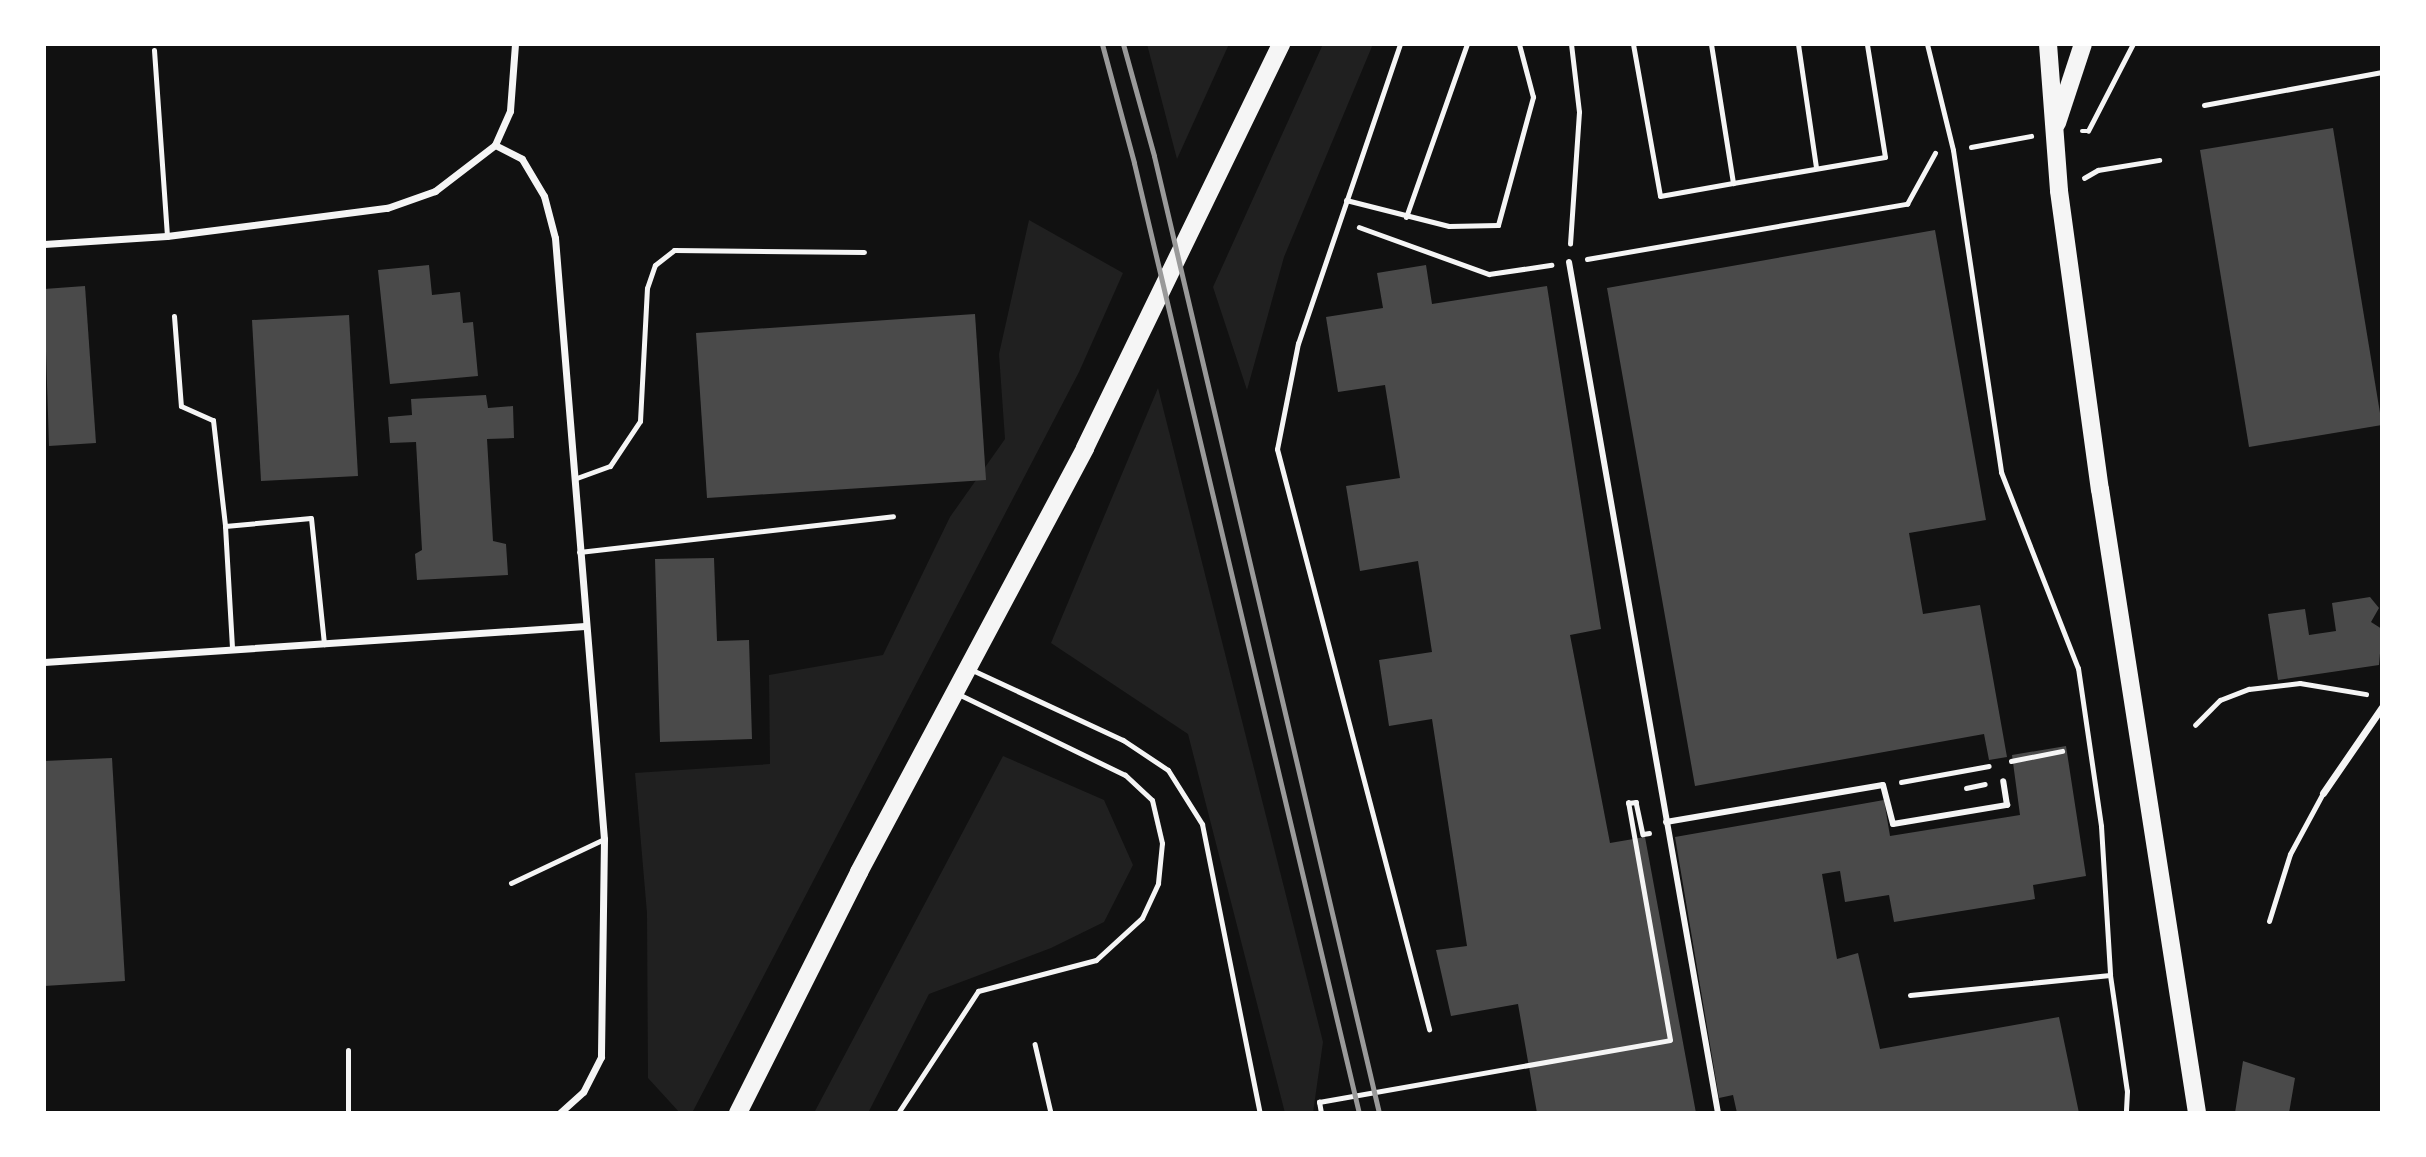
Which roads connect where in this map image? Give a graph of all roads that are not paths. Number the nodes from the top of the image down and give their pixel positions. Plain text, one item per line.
1 (516, 44) edge
2 (1281, 44) edge
3 (1400, 44) edge
4 (1467, 44) edge
5 (1519, 44) edge
6 (1633, 44) edge
7 (1711, 44) edge
8 (1797, 44) edge
9 (1867, 44) edge
10 (1927, 44) edge
11 (2048, 44) edge
12 (2083, 44) edge
13 (154, 50) dead end
14 (2382, 72) edge
15 (2204, 105) dead end
16 (2054, 133) junction
17 (495, 145) junction
18 (1816, 168) junction
19 (1733, 183) junction
20 (1346, 200) junction
21 (1406, 217) junction
22 (167, 236) junction
23 (44, 244) edge
24 (864, 252) dead end
25 (1569, 262) road end
26 (174, 316) dead end
27 (573, 479) junction
28 (893, 516) dead end
29 (225, 526) junction
30 (579, 552) junction
31 (584, 626) junction
32 (324, 644) junction
33 (232, 649) junction
34 (44, 662) edge
35 (967, 667) junction
36 (954, 692) junction
37 (2382, 707) edge
38 (2003, 781) road end
39 (2323, 793) joint
40 (1666, 826) junction
41 (604, 839) junction
42 (511, 883) dead end
43 (2269, 921) dead end
44 (2110, 975) junction
45 (1910, 995) dead end
46 (1429, 1030) dead end
47 (348, 1050) dead end
48 (348, 1113) edge
49 (560, 1113) edge
50 (738, 1113) edge
51 (898, 1113) edge
52 (1261, 1113) edge
53 (1718, 1113) edge
54 (2126, 1113) edge
55 (2197, 1113) edge

1 - 17 street
2 - 35 main road
3 - 20 lane
4 - 21 lane
5 - 21 lane
6 - 19 lane
7 - 19 lane
8 - 18 lane
9 - 18 lane
10 - 44 lane
11 - 16 main road
12 - 16 main road
13 - 22 lane
14 - 15 lane
16 - 55 main road
17 - 22 street
17 - 27 street
18 - 19 lane
20 - 21 lane
20 - 46 lane
22 - 23 street
24 - 27 lane
25 - 40 street
26 - 29 lane
27 - 30 street
28 - 30 lane
29 - 32 lane
29 - 33 lane
30 - 31 street
31 - 32 street
31 - 41 street
32 - 33 street
33 - 34 street
35 - 36 main road
35 - 52 lane
36 - 50 main road
36 - 51 lane
37 - 39 street
38 - 40 street
39 - 43 lane
40 - 53 street
41 - 42 lane
41 - 49 street
44 - 45 lane
44 - 54 lane
47 - 48 lane

